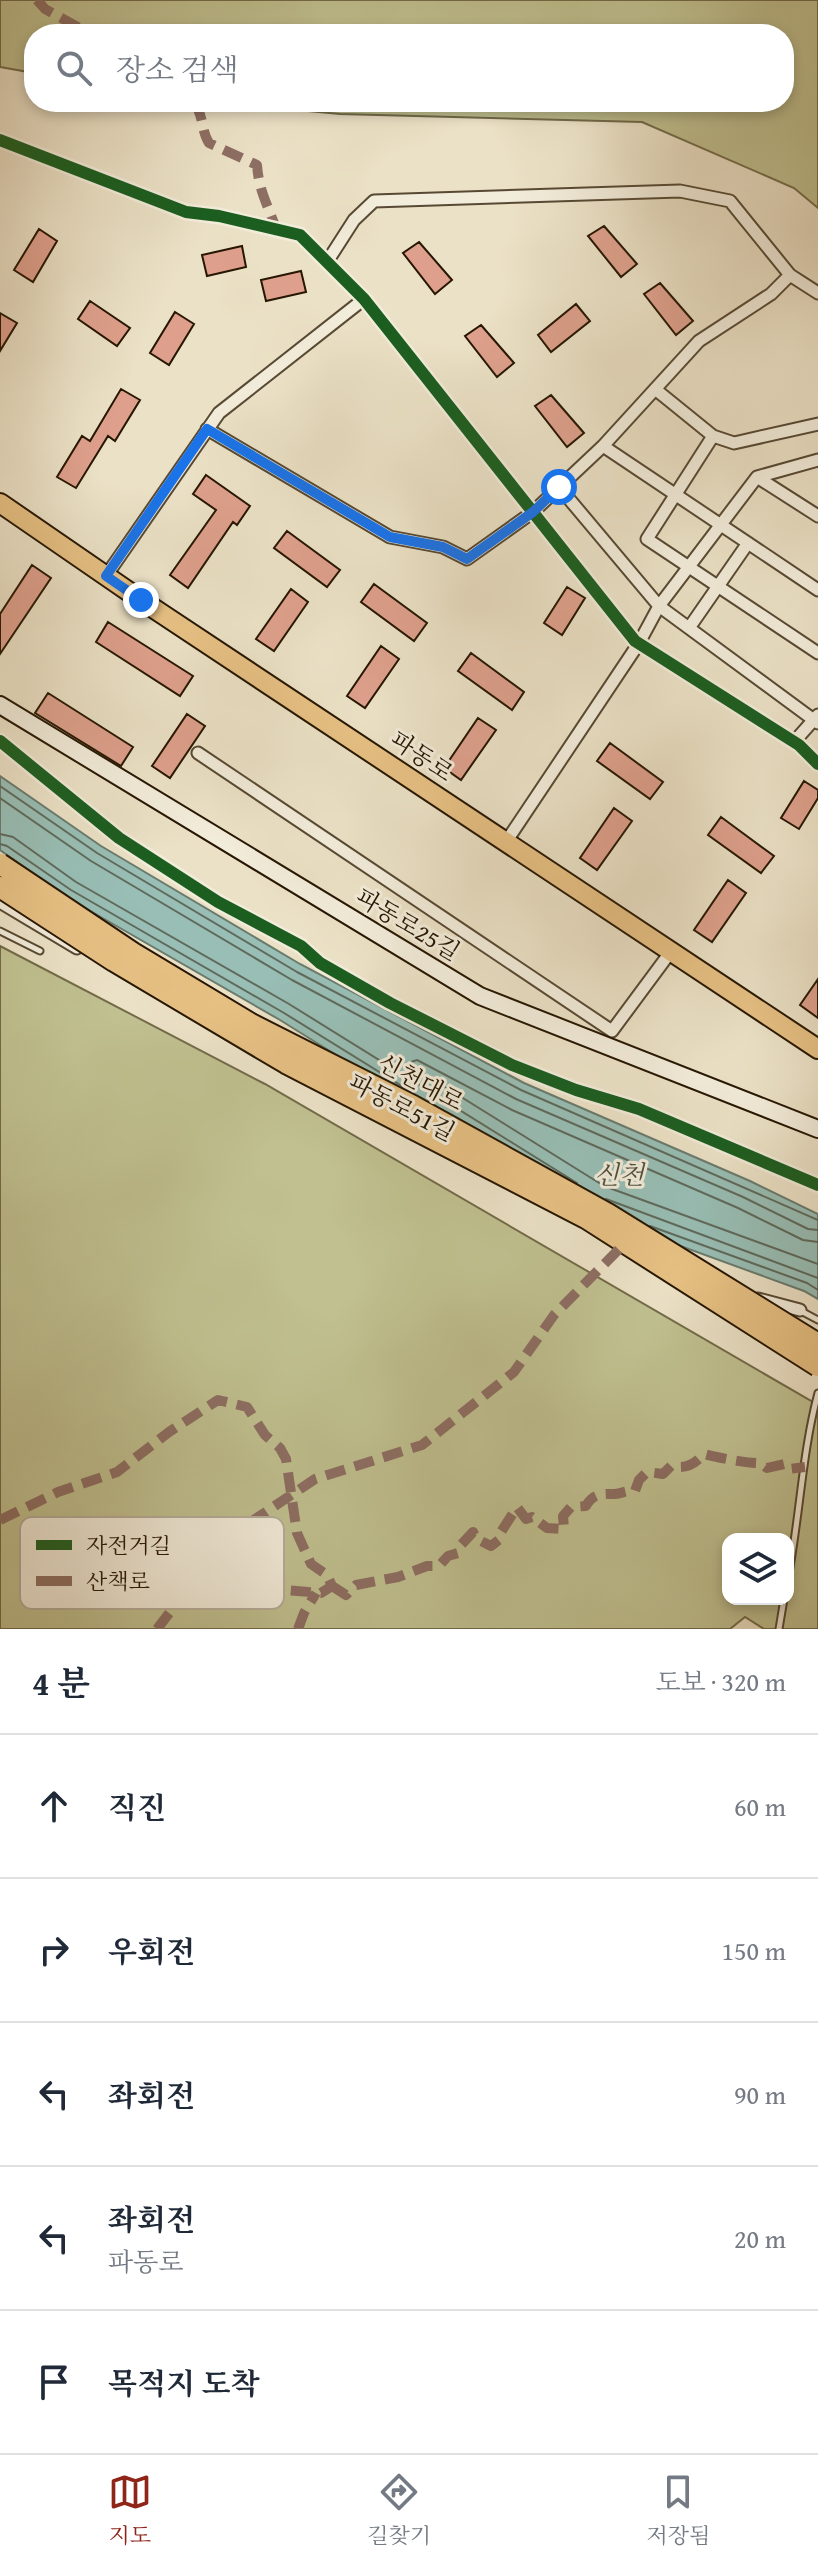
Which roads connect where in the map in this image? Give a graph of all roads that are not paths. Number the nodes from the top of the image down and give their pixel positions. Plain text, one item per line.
1 (0, 140) edge
2 (327, 262) junction
3 (790, 275) junction
4 (818, 293) edge
5 (364, 299) junction
6 (655, 389) junction
7 (818, 424) edge
8 (207, 429) junction
9 (713, 436) junction
10 (603, 446) junction
11 (818, 460) edge
12 (757, 477) junction
13 (559, 487) junction
14 (674, 494) junction
15 (0, 503) edge
16 (533, 512) junction
17 (818, 516) edge
18 (721, 525) junction
19 (748, 543) junction
20 (690, 568) junction
21 (106, 576) junction
22 (717, 586) junction
23 (818, 590) edge
24 (659, 606) junction
25 (689, 628) junction
26 (639, 643) junction
27 (818, 653) edge
28 (0, 705) edge
29 (817, 719) edge
30 (794, 742) junction
31 (198, 753) dead end
32 (818, 764) edge
33 (506, 842) junction
34 (0, 864) edge
35 (0, 887) edge
36 (0, 902) edge
37 (0, 931) edge
38 (672, 950) junction
39 (40, 951) dead end
40 (606, 1037) junction
41 (818, 1049) edge
42 (818, 1129) edge
43 (800, 1310) joint
44 (818, 1320) edge
45 (818, 1344) edge
46 (818, 1366) edge
47 (818, 1393) edge
48 (794, 1546) edge
49 (783, 1605) edge
50 (779, 1629) edge

1 - 2 street
2 - 3 street
2 - 5 street
3 - 4 street
3 - 6 street
5 - 8 street
5 - 16 street
6 - 9 street
6 - 10 street
7 - 9 street
8 - 16 street
8 - 21 street
9 - 14 street
10 - 13 street
10 - 14 street
11 - 12 street
12 - 17 street
12 - 18 street
13 - 16 street
13 - 24 street
14 - 18 street
14 - 20 street
15 - 21 main road, 파동로
16 - 26 street
18 - 19 street
18 - 20 street
19 - 22 street
19 - 23 street
20 - 22 street
20 - 24 street
21 - 33 main road, 파동로
22 - 25 street
22 - 27 street
24 - 25 street
24 - 26 street
25 - 29 street
26 - 30 street
26 - 33 street
28 - 40 street, 파동로25길
29 - 30 street
30 - 32 street
31 - 40 street
33 - 38 main road, 파동로
34 - 45 highway, 신천대로, bridge
35 - 46 highway, 신천대로, bridge
36 - 43 street, 파동로51길
37 - 39 lane
38 - 40 street
38 - 41 main road, 파동로
40 - 42 street, 파동로25길
43 - 44 lane
47 - 48 lane
49 - 50 lane

